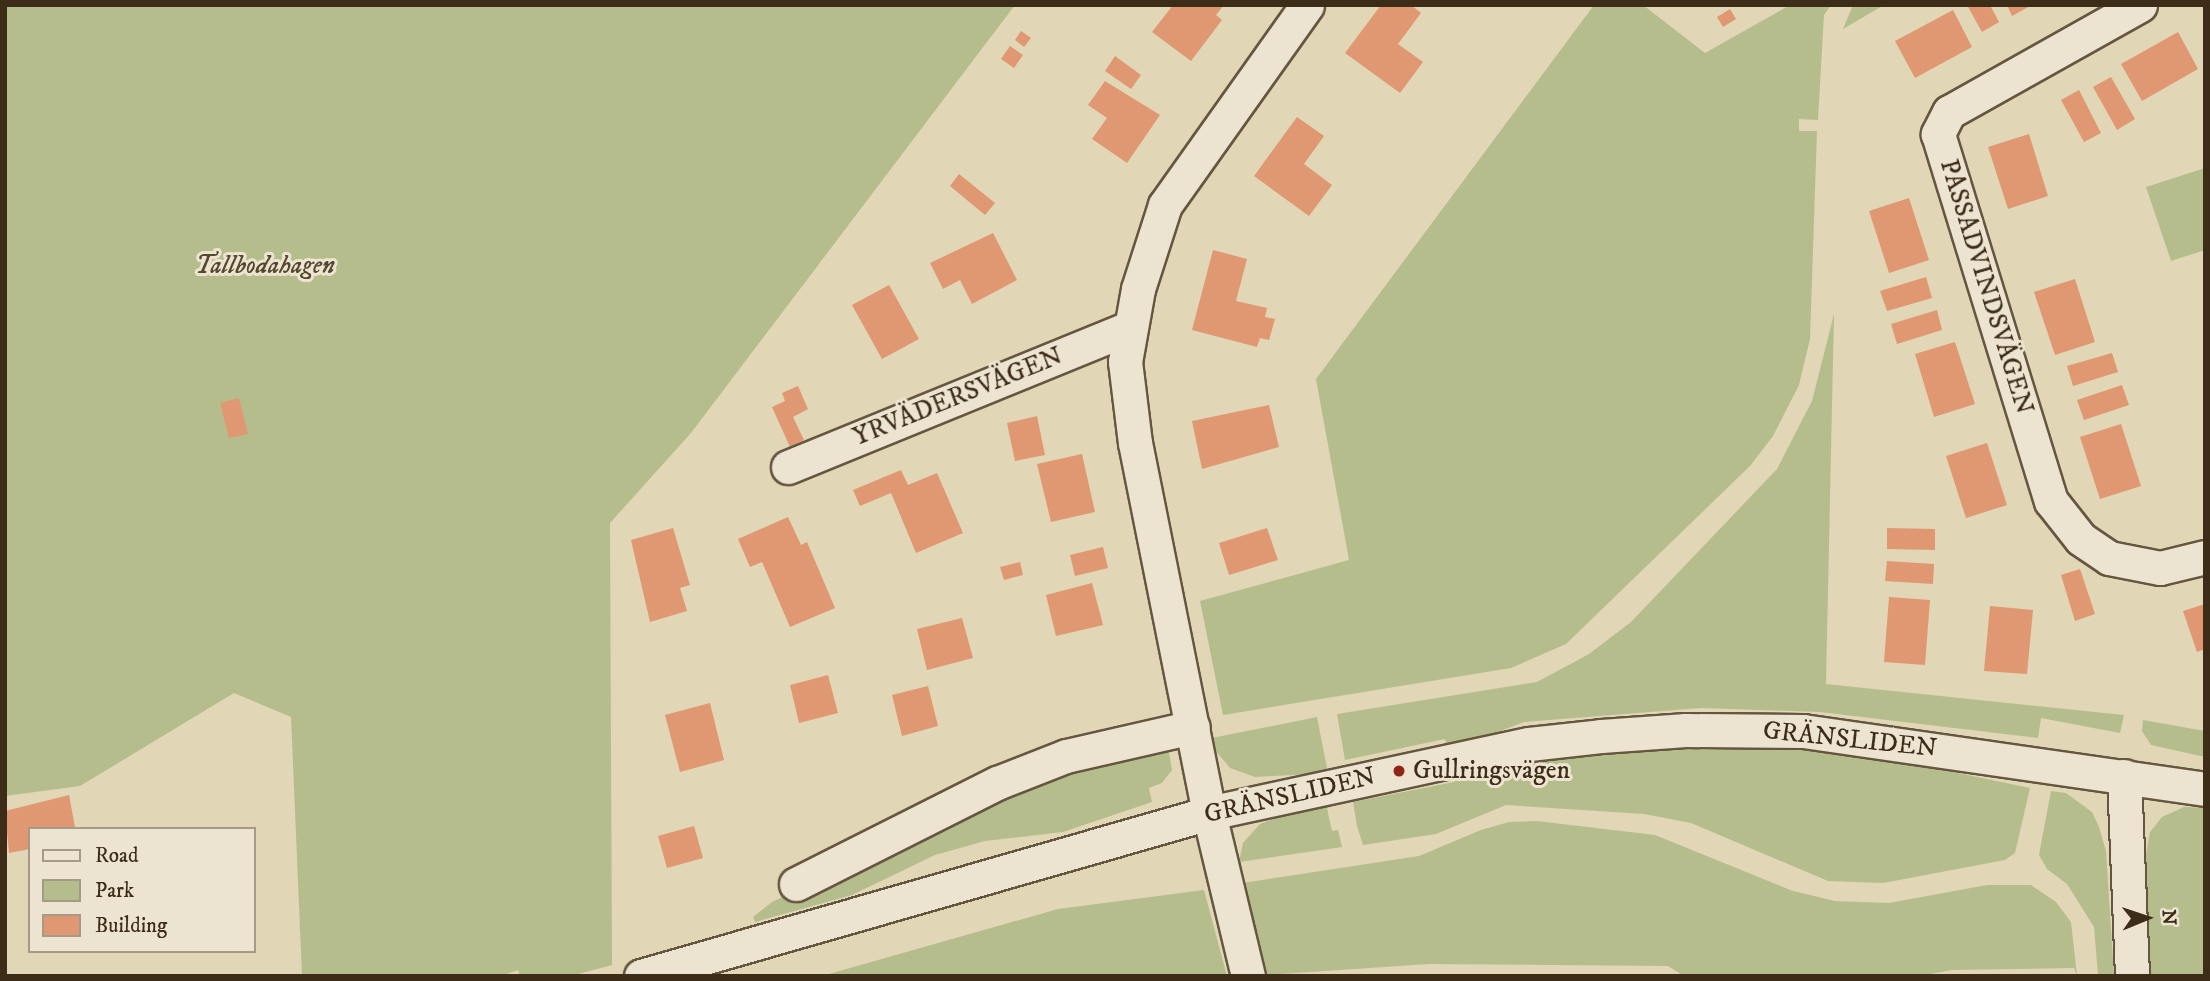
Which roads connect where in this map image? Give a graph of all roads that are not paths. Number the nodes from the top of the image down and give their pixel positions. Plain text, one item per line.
1 (1307, 5) edge
2 (2140, 5) edge
3 (1129, 328) junction
4 (788, 467) dead end
5 (2205, 557) edge
6 (1193, 727) junction
7 (2124, 776) junction
8 (2205, 789) edge
9 (1209, 813) junction
10 (796, 884) dead end
11 (641, 976) edge
12 (1248, 976) edge
13 (2132, 976) edge

1 - 3 street
2 - 5 street, PASSADVINDSVÄGEN
3 - 4 street, YRVÄDERSVÄGEN
3 - 6 street
6 - 9 street
6 - 10 street
7 - 8 street, GRÄNSLIDEN
7 - 9 street, GRÄNSLIDEN
7 - 13 street
9 - 11 street, GRÄNSLIDEN
9 - 12 street

